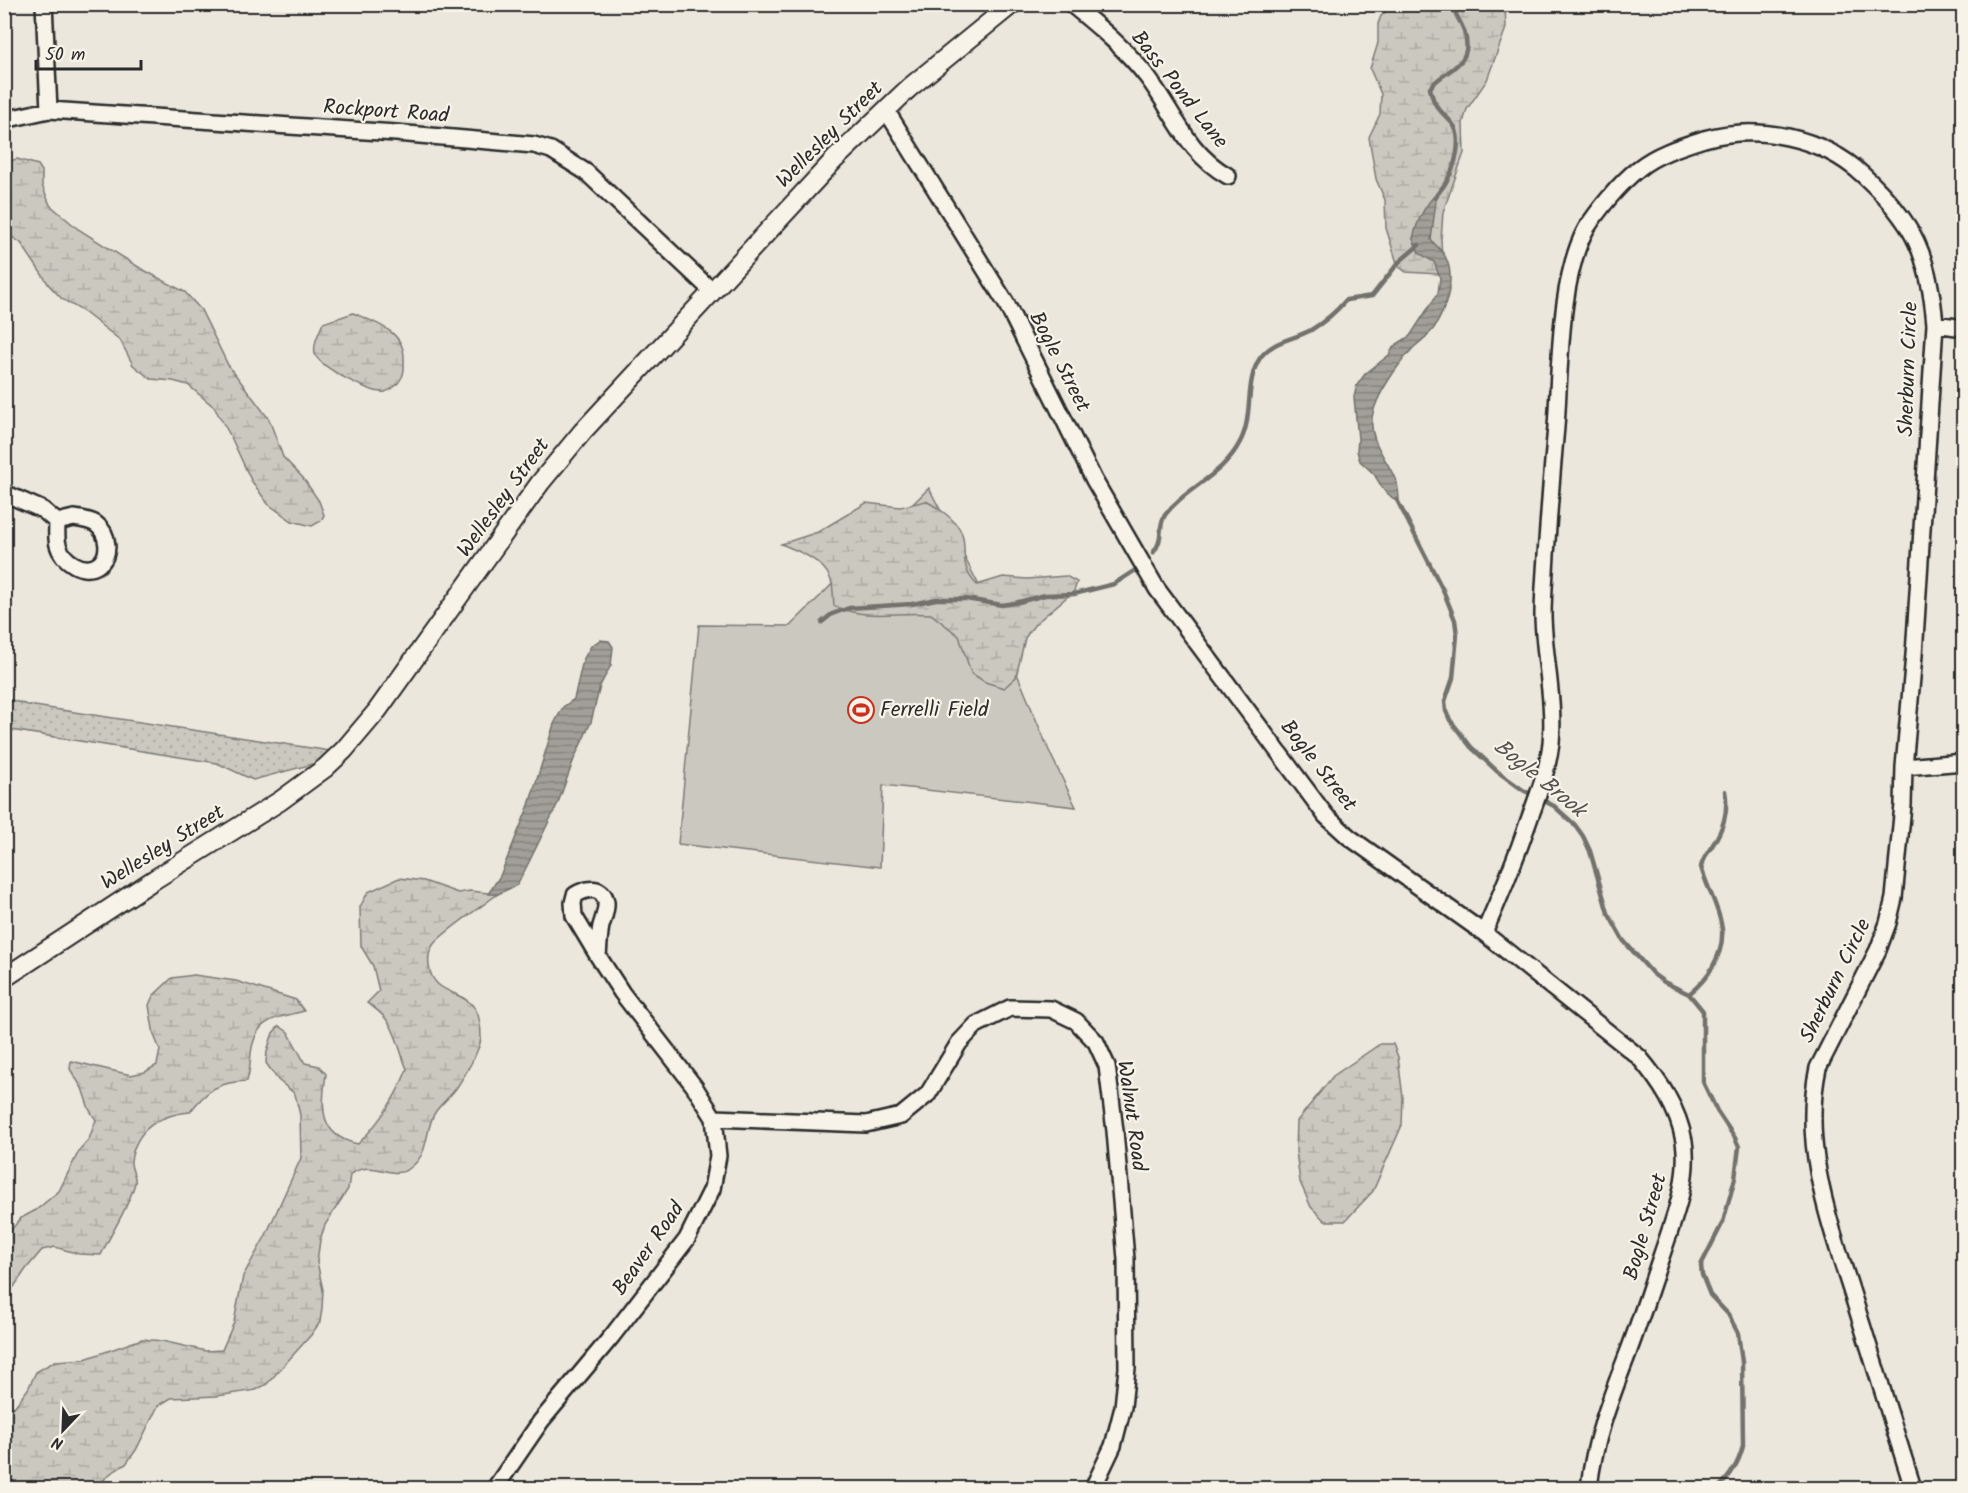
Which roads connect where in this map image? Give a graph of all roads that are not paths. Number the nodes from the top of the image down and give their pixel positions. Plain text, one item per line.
1 (44, 4) edge
2 (1012, 4) edge
3 (1071, 4) edge
4 (50, 110) junction
5 (886, 110) junction
6 (4, 120) edge
7 (1228, 176) dead end
8 (712, 291) junction
9 (1935, 324) junction
10 (1964, 328) edge
11 (4, 493) edge
12 (57, 522) dead end
13 (1964, 762) edge
14 (1904, 767) junction
15 (1484, 933) junction
16 (598, 956) dead end
17 (4, 978) edge
18 (714, 1118) junction
19 (495, 1488) edge
20 (1093, 1488) edge
21 (1589, 1488) edge
22 (1913, 1488) edge

1 - 4 street
2 - 5 main road, Wellesley Street
3 - 7 street, Bass Pond Lane
4 - 6 street, Rockport Road
4 - 8 street, Rockport Road
5 - 8 main road, Wellesley Street
5 - 15 street, Bogle Street
8 - 17 main road, Wellesley Street
9 - 10 street
9 - 14 street, Sherburn Circle
9 - 15 street, Sherburn Circle
11 - 12 street
13 - 14 street
14 - 22 street, Sherburn Circle
15 - 21 street, Bogle Street
16 - 18 street, Beaver Road
18 - 19 street, Beaver Road
18 - 20 street, Walnut Road

